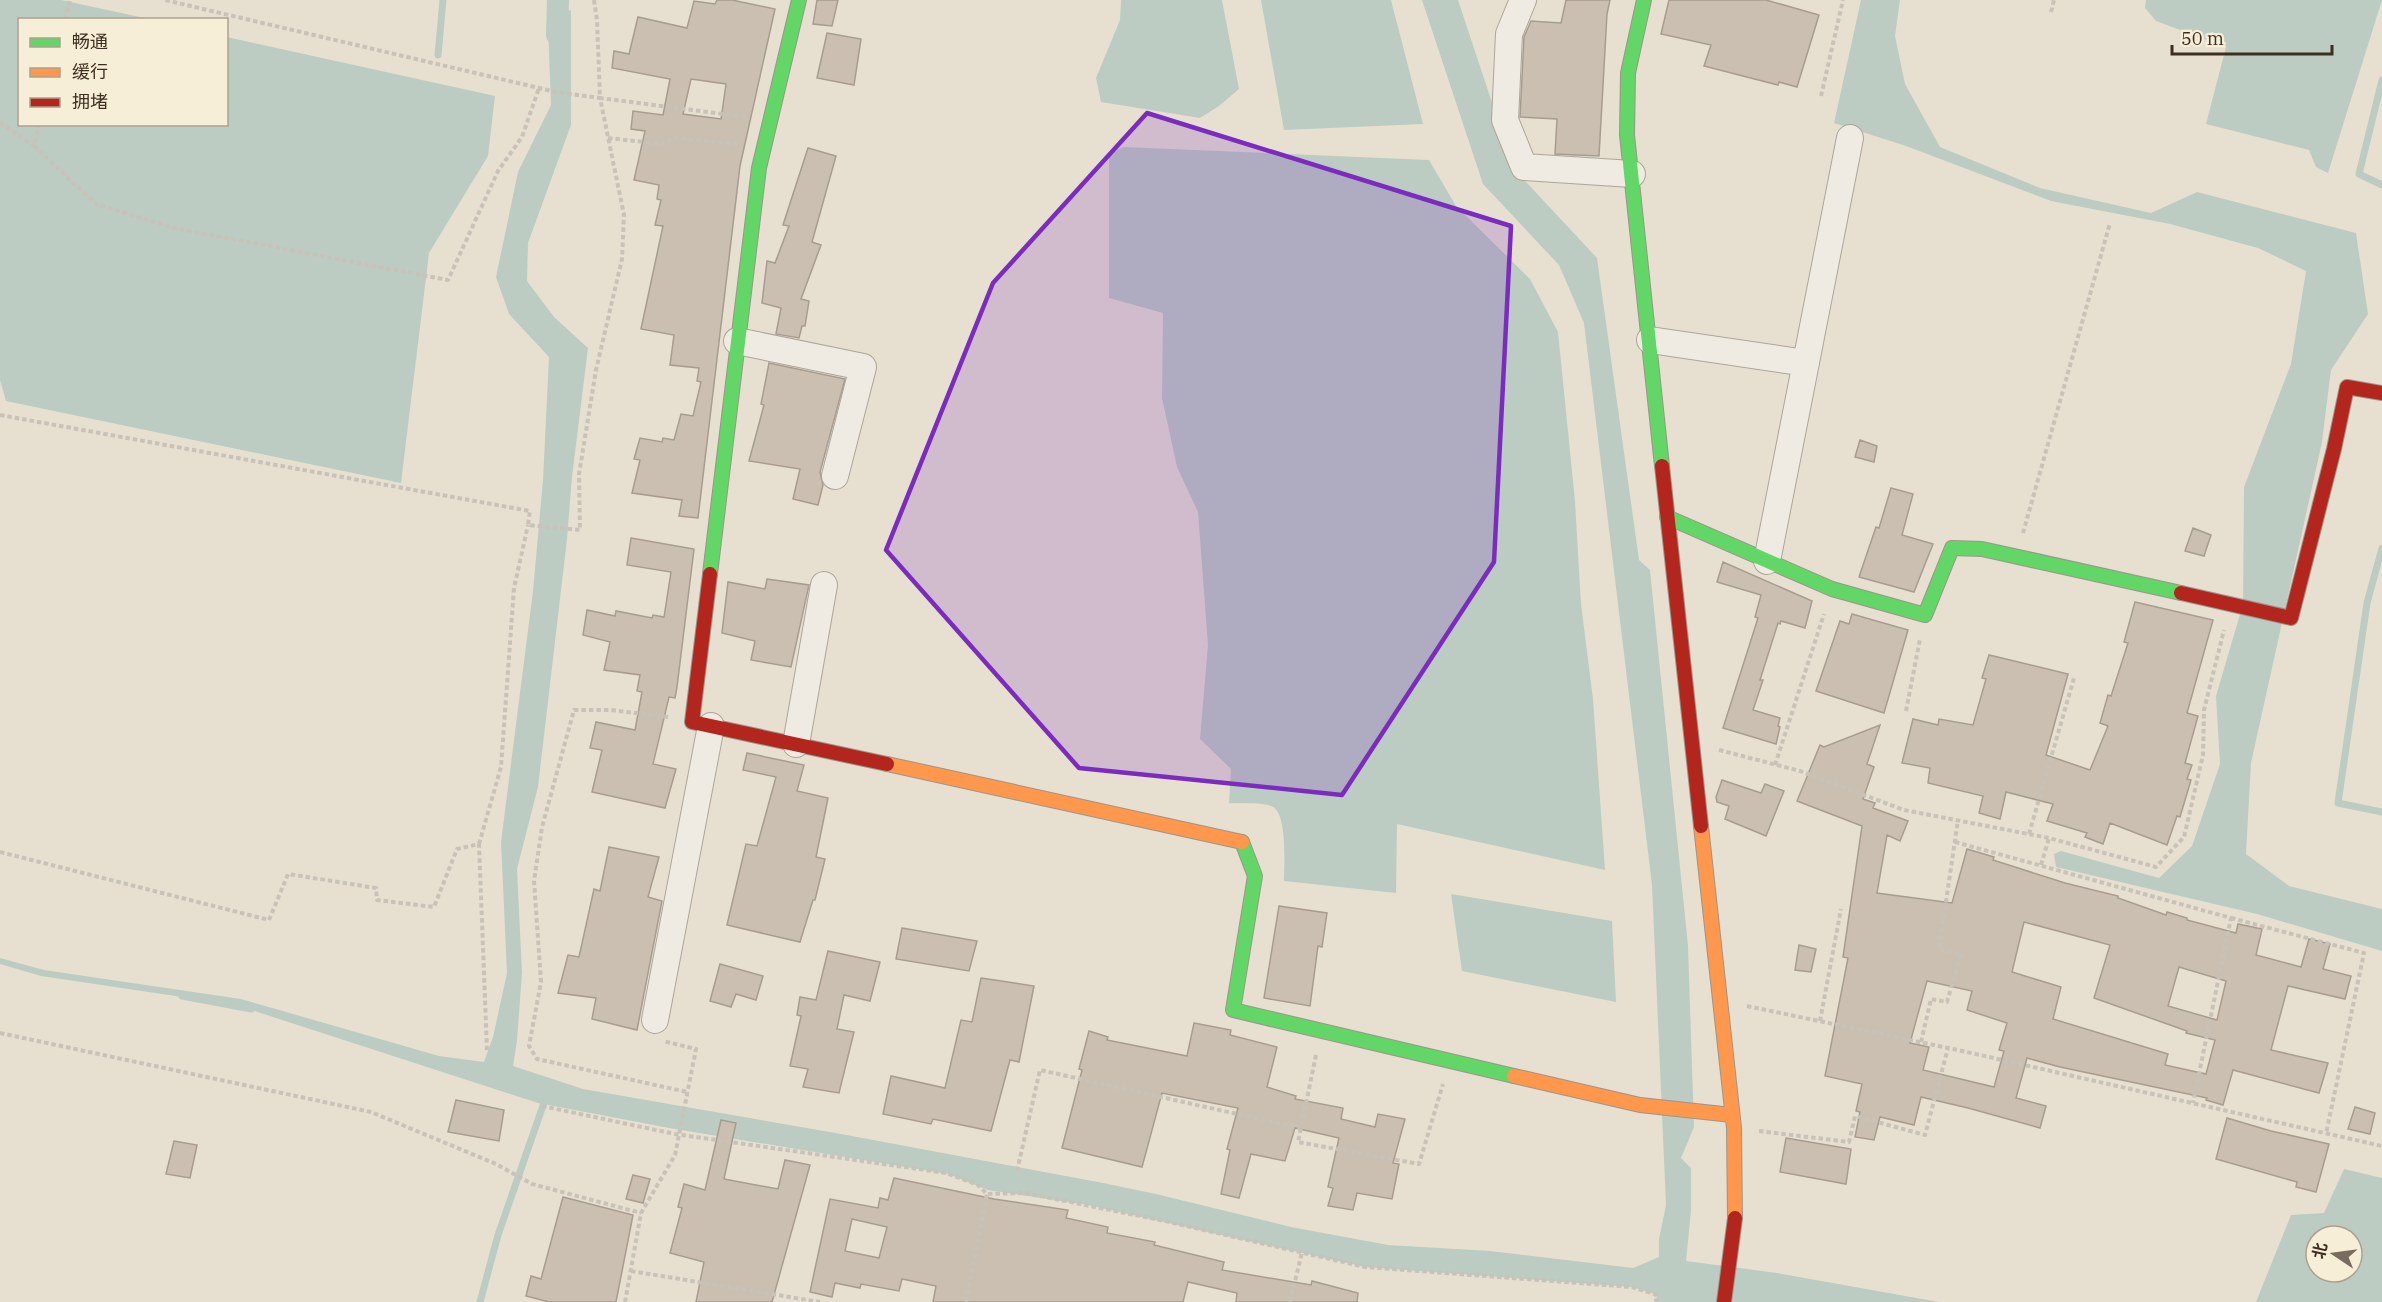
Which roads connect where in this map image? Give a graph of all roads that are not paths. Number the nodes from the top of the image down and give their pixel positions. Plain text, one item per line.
1 (799, 0) edge
2 (1523, 0) edge
3 (1644, 0) edge
4 (1850, 138) dead end
5 (1632, 174) junction
6 (1650, 340) junction
7 (737, 341) junction
8 (1806, 363) junction
9 (2382, 393) edge
10 (835, 476) dead end
11 (1667, 517) junction
12 (1767, 561) junction
13 (824, 585) dead end
14 (702, 724) junction
15 (796, 744) junction
16 (655, 1020) road end
17 (1733, 1122) junction
18 (1724, 1302) edge

1 - 7 street
2 - 5 street
3 - 5 street
4 - 8 street
5 - 6 street
6 - 8 street
6 - 11 street
7 - 10 street
7 - 14 street
8 - 12 street
9 - 12 street
11 - 12 street
11 - 17 street
13 - 15 street
14 - 15 street
14 - 16 street
15 - 17 street
17 - 18 street

